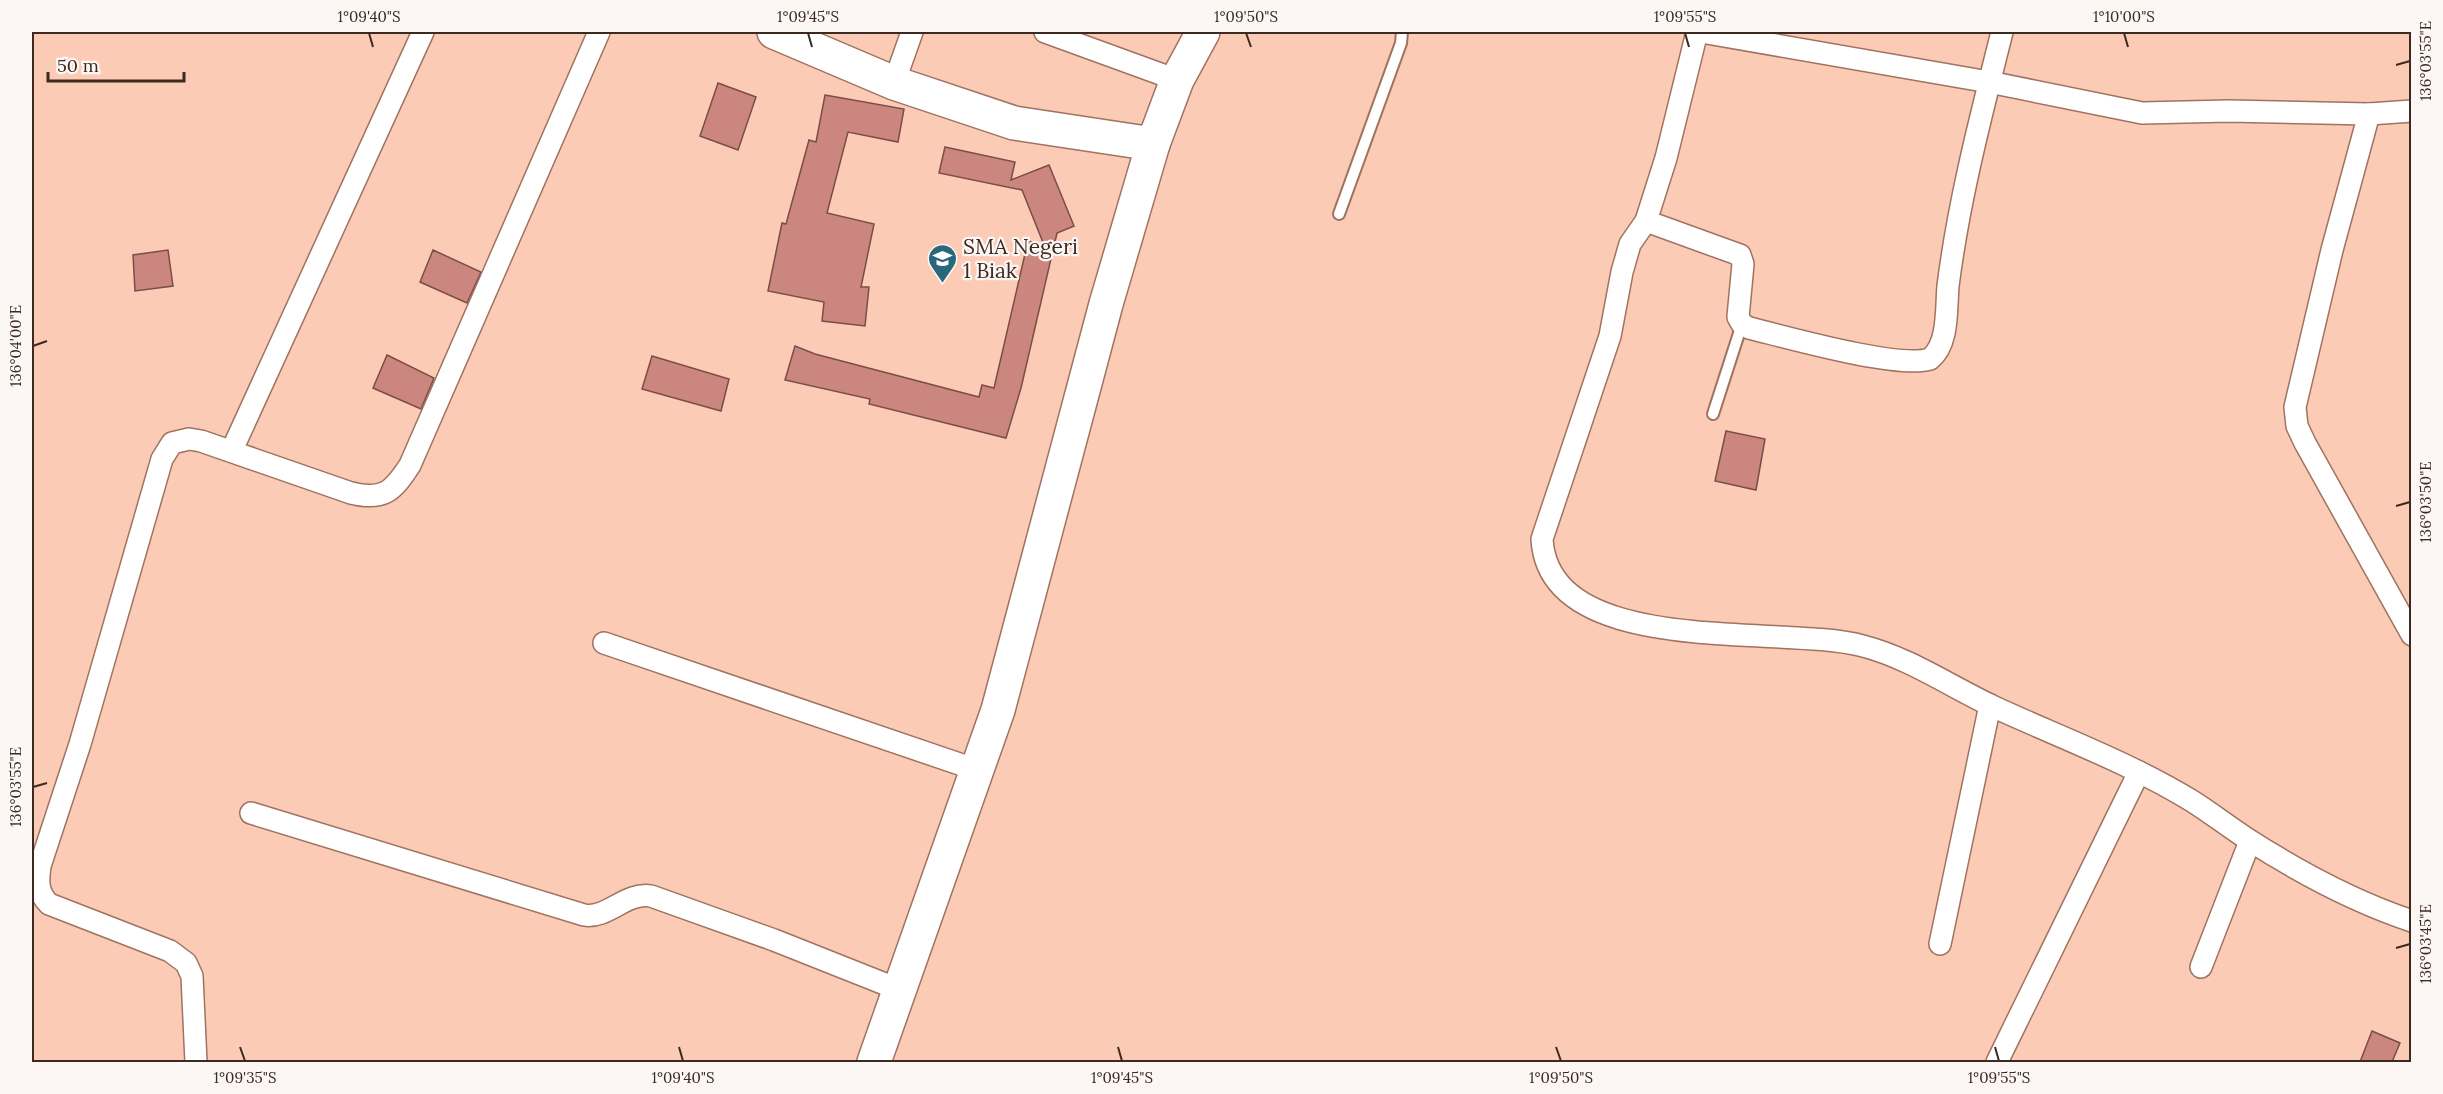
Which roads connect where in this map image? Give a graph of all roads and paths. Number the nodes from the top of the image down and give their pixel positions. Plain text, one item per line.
1 (423, 32) edge
2 (598, 32) edge
3 (774, 32) edge
4 (912, 32) edge
5 (1045, 32) edge
6 (1203, 32) edge
7 (1402, 32) edge
8 (1699, 32) edge
9 (2002, 32) edge
10 (1177, 80) junction
11 (1989, 82) junction
12 (894, 83) junction
13 (2412, 111) edge
14 (2369, 114) junction
15 (1153, 144) junction
16 (1339, 214) dead end
17 (1646, 221) junction
18 (1742, 324) junction
19 (1713, 414) dead end
20 (232, 450) junction
21 (2412, 635) edge
22 (604, 643) dead end
23 (1990, 705) junction
24 (977, 770) junction
25 (2139, 772) junction
26 (251, 813) dead end
27 (2250, 841) junction
28 (2412, 921) edge
29 (1940, 944) dead end
30 (2201, 967) dead end
31 (900, 990) junction
32 (196, 1062) edge
33 (874, 1062) edge
34 (1996, 1062) edge

1 - 20 street
2 - 20 street
3 - 12 main road
4 - 12 street
5 - 10 street
6 - 10 main road
7 - 16 lane
8 - 11 street
8 - 17 street
9 - 11 street
10 - 15 main road
11 - 14 street
11 - 18 street
12 - 15 main road
13 - 14 street
14 - 21 street
15 - 24 main road
17 - 18 street
17 - 23 street
18 - 19 lane
20 - 32 street
22 - 24 street
23 - 25 street
23 - 29 street
24 - 31 main road
25 - 27 street
25 - 34 street
26 - 31 street
27 - 28 street
27 - 30 street
31 - 33 main road

